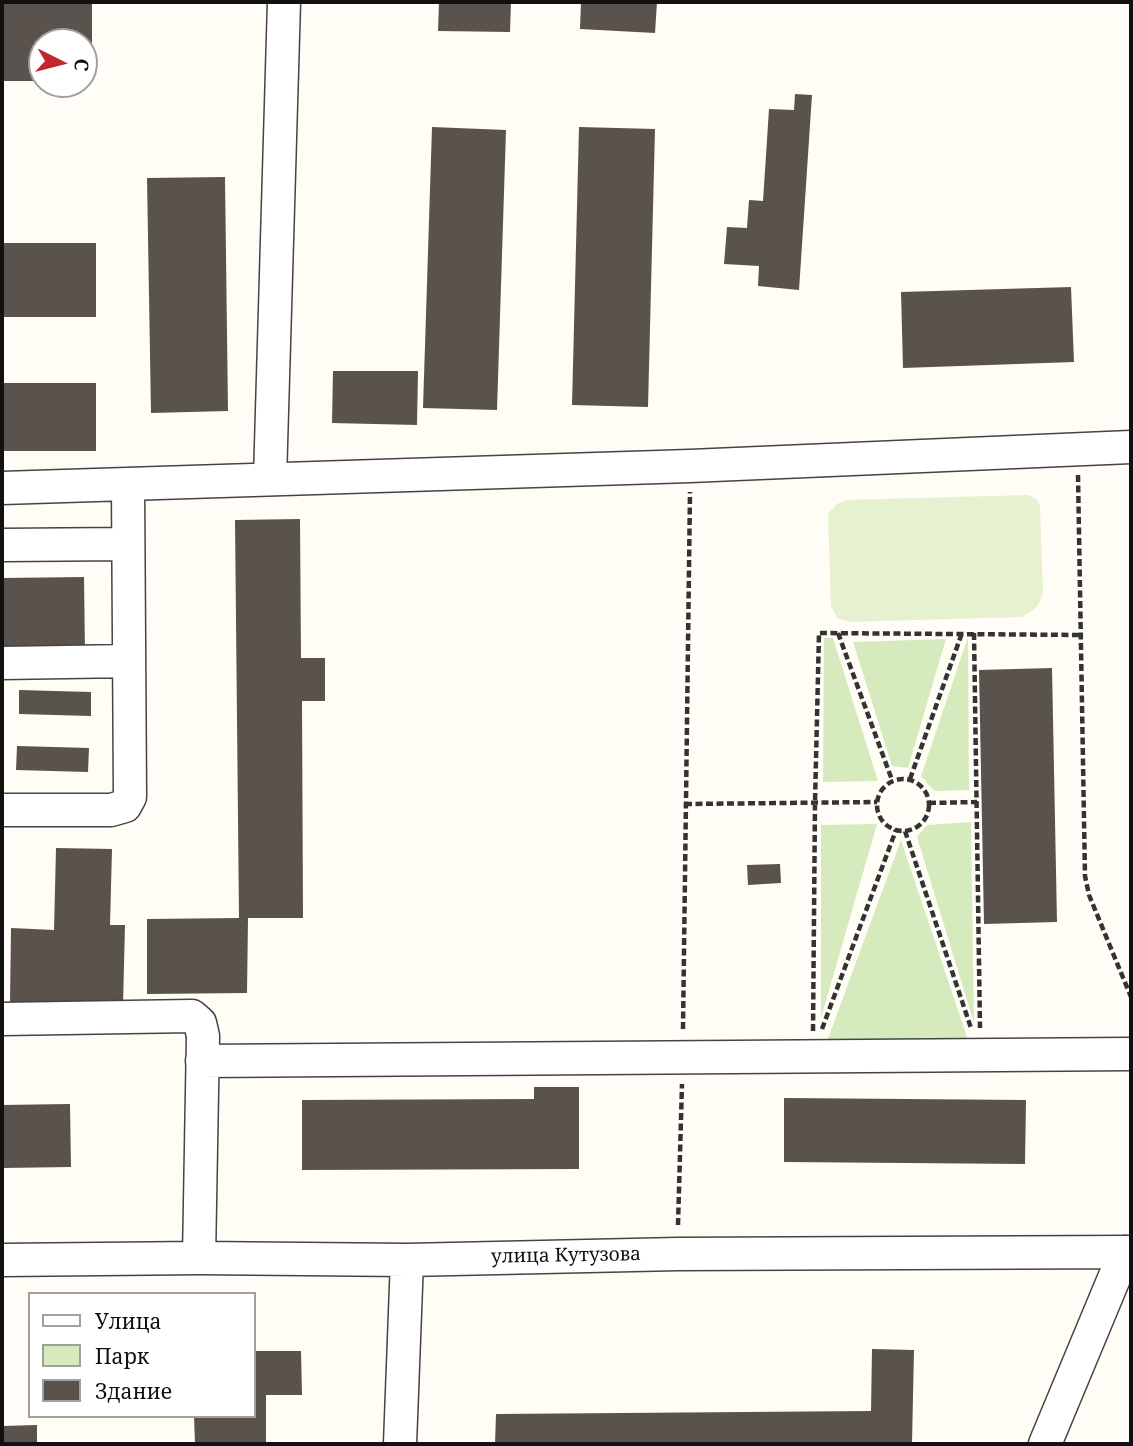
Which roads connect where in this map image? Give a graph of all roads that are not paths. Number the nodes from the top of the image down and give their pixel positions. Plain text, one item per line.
1 (284, 2) edge
2 (1131, 447) edge
3 (270, 479) junction
4 (128, 484) junction
5 (2, 488) edge
6 (128, 544) junction
7 (2, 545) edge
8 (130, 661) junction
9 (2, 663) edge
10 (2, 810) edge
11 (2, 1019) edge
12 (1131, 1054) edge
13 (202, 1061) junction
14 (1128, 1252) edge
15 (199, 1258) junction
16 (2, 1260) edge
17 (407, 1260) junction
18 (400, 1444) edge
19 (1045, 1444) edge

1 - 3 street
2 - 3 street
3 - 4 street
4 - 5 street
4 - 6 street
6 - 7 street
6 - 8 street
8 - 9 street
8 - 10 street
11 - 13 street
12 - 13 street
13 - 15 street
14 - 17 street, улица Кутузова
14 - 19 street
15 - 16 street, улица Кутузова
15 - 17 street, улица Кутузова
17 - 18 street

